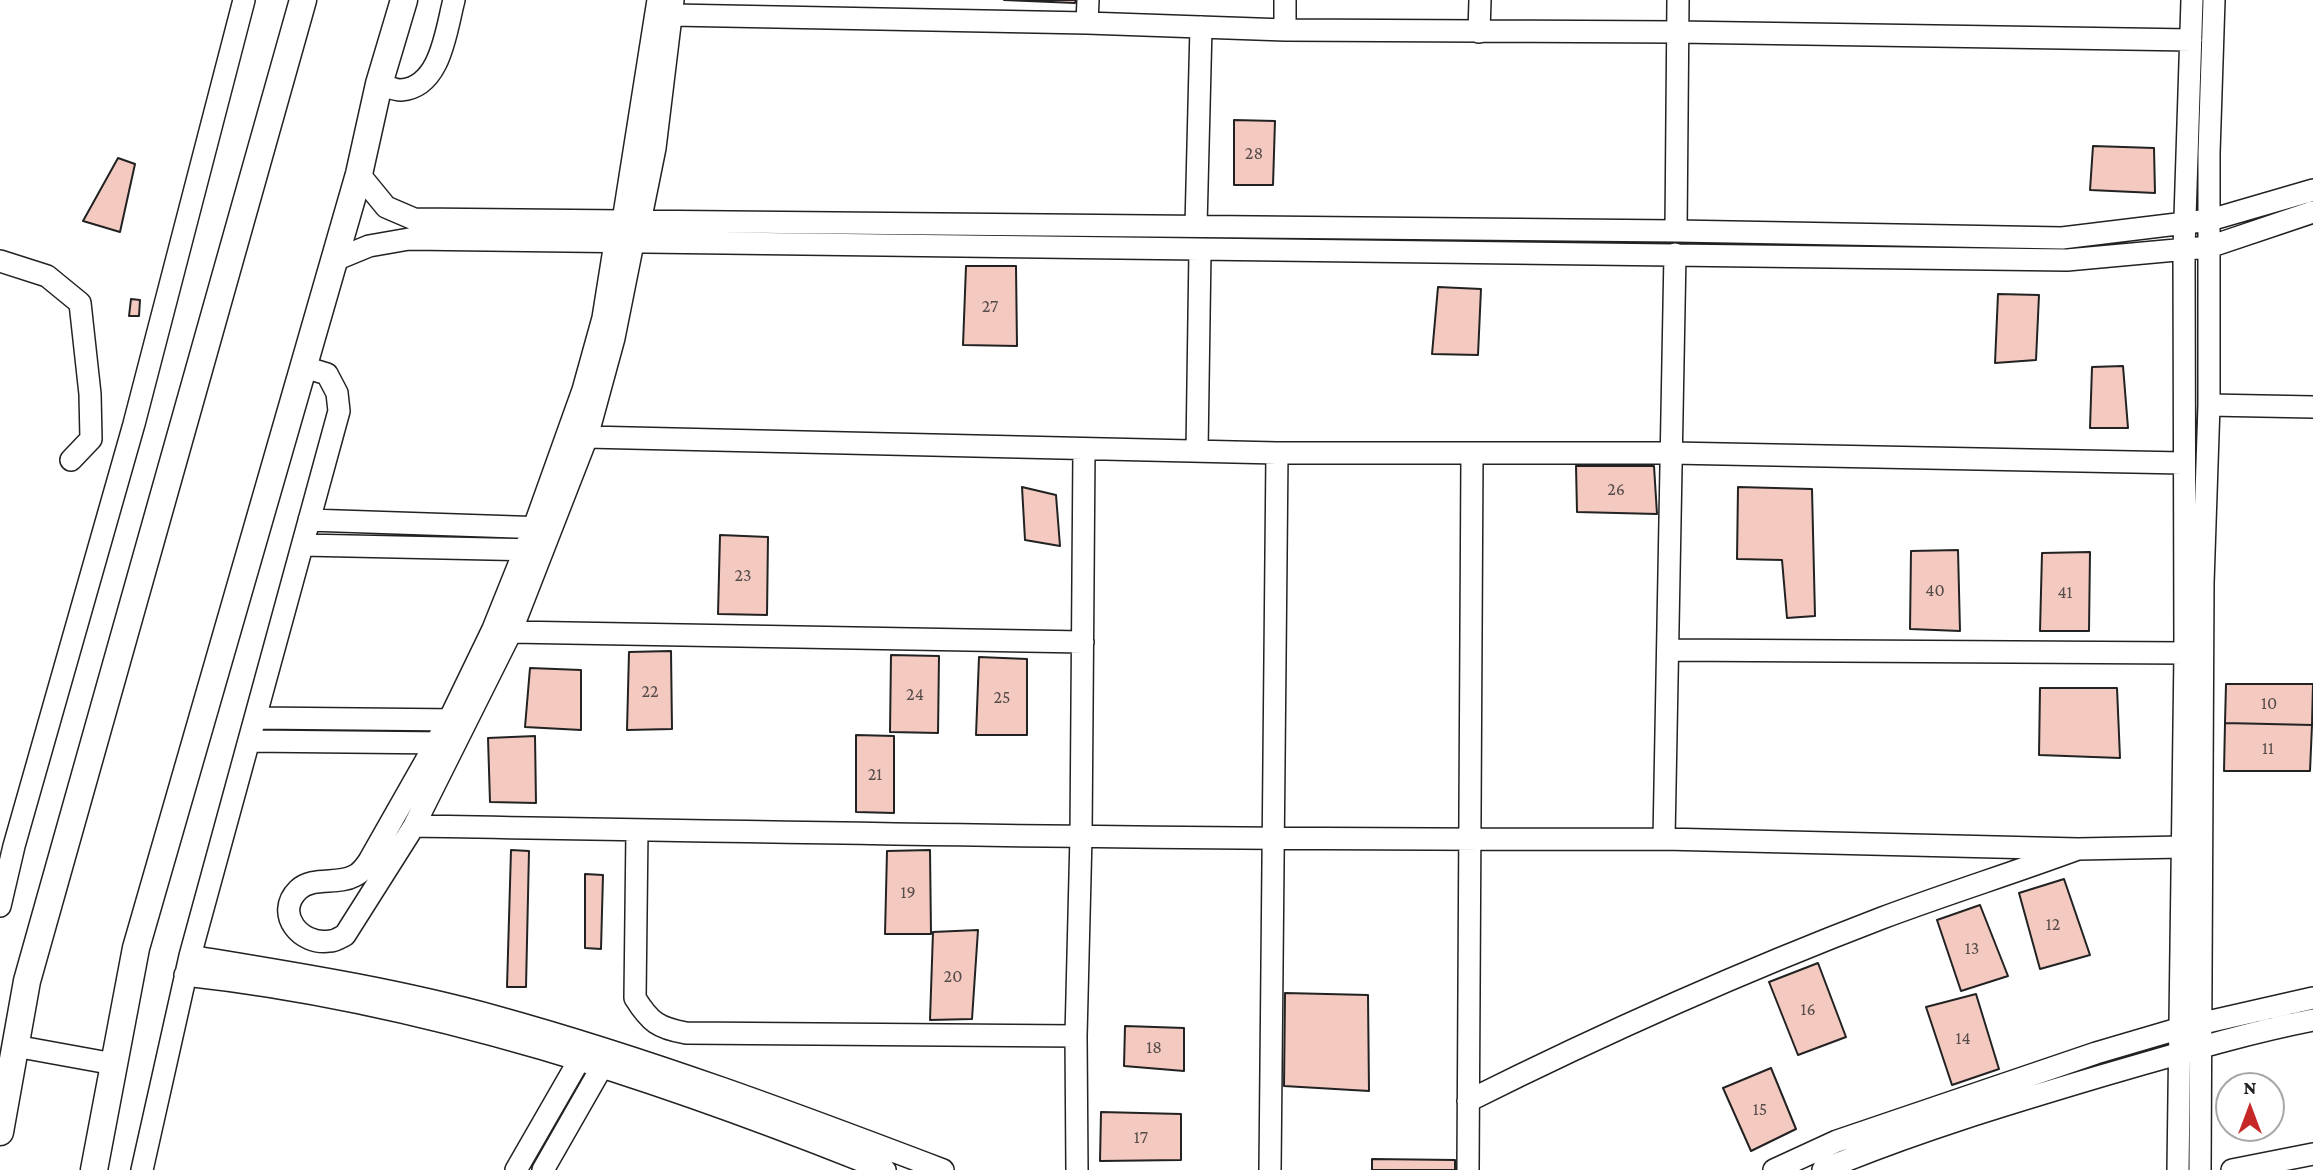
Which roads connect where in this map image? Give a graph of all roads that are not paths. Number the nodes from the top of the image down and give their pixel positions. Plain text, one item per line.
1 (244, 0) edge
2 (303, 0) edge
3 (404, 0) edge
4 (454, 0) edge
5 (1088, 0) edge
6 (1285, 0) edge
7 (1480, 0) edge
8 (1678, 0) edge
9 (2192, 0) edge
10 (2214, 0) edge
11 (668, 5) edge
12 (888, 10) edge
13 (1087, 23) junction
14 (1201, 27) junction
15 (1285, 30) junction
16 (1479, 32) junction
17 (1678, 32) junction
18 (2191, 40) junction
19 (379, 84) junction
20 (359, 174) junction
21 (2313, 190) edge
22 (2313, 212) edge
23 (2210, 220) junction
24 (631, 222) junction
25 (2185, 223) junction
26 (1196, 226) junction
27 (1676, 231) junction
28 (624, 243) junction
29 (2209, 247) junction
30 (2184, 249) junction
31 (1200, 250) junction
32 (1675, 254) junction
33 (335, 260) junction
34 (0, 261) edge
35 (304, 367) junction
36 (2209, 405) junction
37 (2313, 407) edge
38 (587, 437) junction
39 (1084, 449) junction
40 (1197, 451) junction
41 (1277, 453) junction
42 (1672, 453) junction
43 (1472, 454) junction
44 (71, 460) dead end
45 (2183, 463) junction
46 (309, 520) junction
47 (543, 528) junction
48 (303, 544) junction
49 (533, 550) junction
50 (511, 632) junction
51 (1083, 642) junction
52 (1668, 650) junction
53 (2185, 653) junction
54 (255, 718) junction
55 (458, 720) junction
56 (249, 741) junction
57 (446, 743) junction
58 (414, 826) junction
59 (637, 830) junction
60 (1081, 836) junction
61 (1273, 838) junction
62 (1664, 839) junction
63 (1469, 840) junction
64 (7, 842) edge
65 (2182, 847) junction
66 (2078, 849) junction
67 (0, 906) edge
68 (188, 966) junction
69 (2313, 998) edge
70 (2313, 1020) edge
71 (2202, 1023) junction
72 (2181, 1028) junction
73 (1076, 1035) junction
74 (15, 1046) junction
75 (2202, 1047) junction
76 (584, 1052) junction
77 (2180, 1053) junction
78 (607, 1059) junction
79 (114, 1064) junction
80 (1468, 1101) junction
81 (0, 1132) edge
82 (2313, 1154) edge
83 (94, 1170) edge
84 (142, 1170) edge
85 (516, 1170) edge
86 (543, 1170) edge
87 (885, 1170) edge
88 (943, 1170) edge
89 (1077, 1170) edge
90 (1270, 1170) edge
91 (1468, 1170) edge
92 (1774, 1170) edge
93 (1823, 1170) edge
94 (2178, 1170) edge
95 (2200, 1170) edge
96 (2232, 1170) edge

1 - 64 street
2 - 74 main road
3 - 19 main road
4 - 19 street
5 - 13 street
6 - 15 street
7 - 16 street
8 - 17 street
9 - 18 street
10 - 23 street
11 - 12 street
11 - 24 street
12 - 13 street
13 - 14 street
14 - 15 street
14 - 26 street
15 - 16 street
16 - 17 street
17 - 18 street
17 - 27 street
18 - 25 street
19 - 20 main road
20 - 24 street
20 - 33 main road
21 - 23 street
22 - 29 street
23 - 25 street
23 - 29 street
24 - 26 street
25 - 27 street
25 - 30 street
26 - 27 street
28 - 31 street
28 - 33 street
28 - 38 street
28 - 47 street
29 - 30 street
29 - 36 street
30 - 32 street
30 - 45 street
31 - 32 street
31 - 40 street
32 - 42 street
33 - 35 main road
34 - 44 street
35 - 46 street
35 - 79 main road
36 - 37 street
36 - 71 street
38 - 39 street
38 - 47 street
39 - 40 street
39 - 51 street
40 - 41 street
41 - 43 street
41 - 61 street
42 - 43 street
42 - 45 street
42 - 52 street
43 - 63 street
45 - 53 street
46 - 47 street
46 - 48 street
47 - 49 street
48 - 49 street
48 - 54 street
49 - 50 street
49 - 55 street
50 - 51 street
50 - 55 street
51 - 60 street
52 - 53 street
52 - 62 street
53 - 65 street
54 - 55 street
54 - 56 street
55 - 57 street
56 - 57 street
56 - 68 street
57 - 58 street
57 - 58 street
58 - 59 street
59 - 60 street
59 - 73 street
60 - 61 street
60 - 73 street
61 - 63 street
61 - 90 street
62 - 63 street
62 - 66 street
63 - 80 street
64 - 67 street
65 - 66 street
65 - 72 street
66 - 80 street
68 - 76 street
68 - 84 street
69 - 71 street
70 - 75 street
71 - 72 street
71 - 75 street
72 - 77 street
72 - 92 street
73 - 89 street
74 - 79 street
74 - 81 main road
75 - 77 street
75 - 95 street
76 - 78 street
76 - 85 street
77 - 93 street
77 - 94 street
78 - 86 street
78 - 87 street
78 - 88 street
79 - 83 main road
80 - 91 street
82 - 96 street

